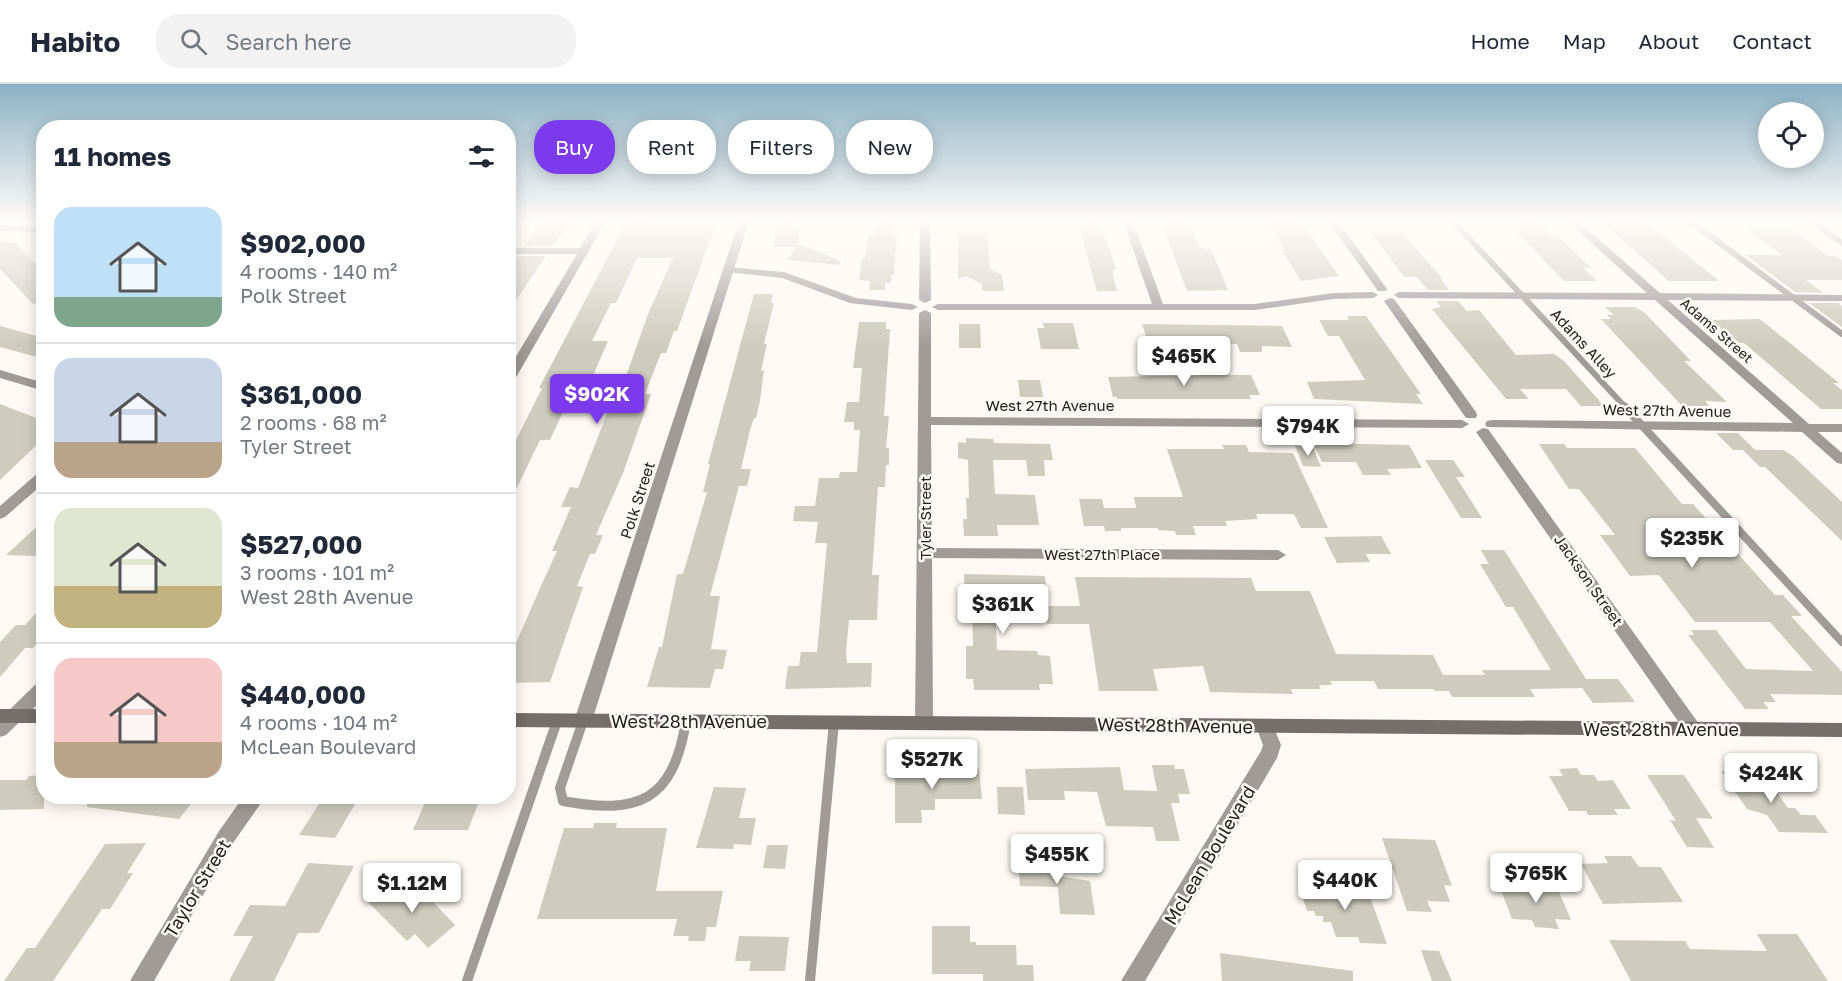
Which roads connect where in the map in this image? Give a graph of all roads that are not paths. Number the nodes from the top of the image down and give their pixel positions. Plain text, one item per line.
1 (576, 263) edge
2 (731, 263) edge
3 (925, 263) edge
4 (1143, 263) edge
5 (1360, 263) edge
6 (1492, 263) edge
7 (1619, 263) edge
8 (1746, 263) edge
9 (729, 270) junction
10 (1378, 292) junction
11 (1523, 296) junction
12 (1657, 297) junction
13 (1792, 297) junction
14 (1395, 298) junction
15 (1842, 298) edge
16 (925, 307) junction
17 (1159, 308) junction
18 (1842, 334) edge
19 (516, 367) edge
20 (0, 374) edge
21 (14, 378) junction
22 (0, 384) edge
23 (36, 385) edge
24 (1467, 420) junction
25 (926, 421) junction
26 (1643, 426) junction
27 (1804, 427) junction
28 (1488, 428) junction
29 (1842, 428) edge
30 (1842, 460) edge
31 (36, 482) edge
32 (0, 514) edge
33 (926, 553) junction
34 (1278, 555) dead end
35 (1842, 642) edge
36 (36, 693) edge
37 (8, 716) edge
38 (36, 716) edge
39 (516, 720) edge
40 (557, 721) junction
41 (583, 721) junction
42 (686, 721) junction
43 (834, 722) junction
44 (924, 723) junction
45 (1266, 726) junction
46 (1693, 729) junction
47 (0, 730) edge
48 (1842, 730) edge
49 (250, 804) edge
50 (141, 981) edge
51 (467, 981) edge
52 (810, 981) edge
53 (1132, 981) edge

1 - 19 street
2 - 9 street, Polk Street
3 - 16 street, Tyler Street
4 - 17 street
5 - 10 street
6 - 11 lane, Adams Alley
7 - 12 street, Adams Street
8 - 13 lane
9 - 16 street
9 - 41 street, Polk Street
10 - 14 street
10 - 17 street
11 - 12 street
11 - 14 street
11 - 26 lane, Adams Alley
12 - 13 street
12 - 27 street, Adams Street
13 - 15 street
13 - 18 lane
14 - 24 street
16 - 17 street
16 - 25 street, Tyler Street
20 - 21 street
21 - 22 street
21 - 23 street
24 - 25 street, West 27th Avenue
24 - 28 street
25 - 33 street, Tyler Street
26 - 27 street, West 27th Avenue
26 - 28 street, West 27th Avenue
26 - 35 lane, Adams Alley
27 - 29 street, West 27th Avenue
27 - 30 street, Adams Street
28 - 46 street, Jackson Street
31 - 32 street
33 - 34 street, West 27th Place
33 - 44 street, Tyler Street
36 - 37 street
37 - 38 main road
37 - 47 street
39 - 40 main road, West 28th Avenue
40 - 41 main road, West 28th Avenue
40 - 51 lane
41 - 42 main road, West 28th Avenue
41 - 42 lane
42 - 43 main road, West 28th Avenue
43 - 44 main road, West 28th Avenue
43 - 52 lane
44 - 45 main road, West 28th Avenue
45 - 46 main road, West 28th Avenue
45 - 53 street, McLean Boulevard
46 - 48 main road, West 28th Avenue
49 - 50 street, Taylor Street

